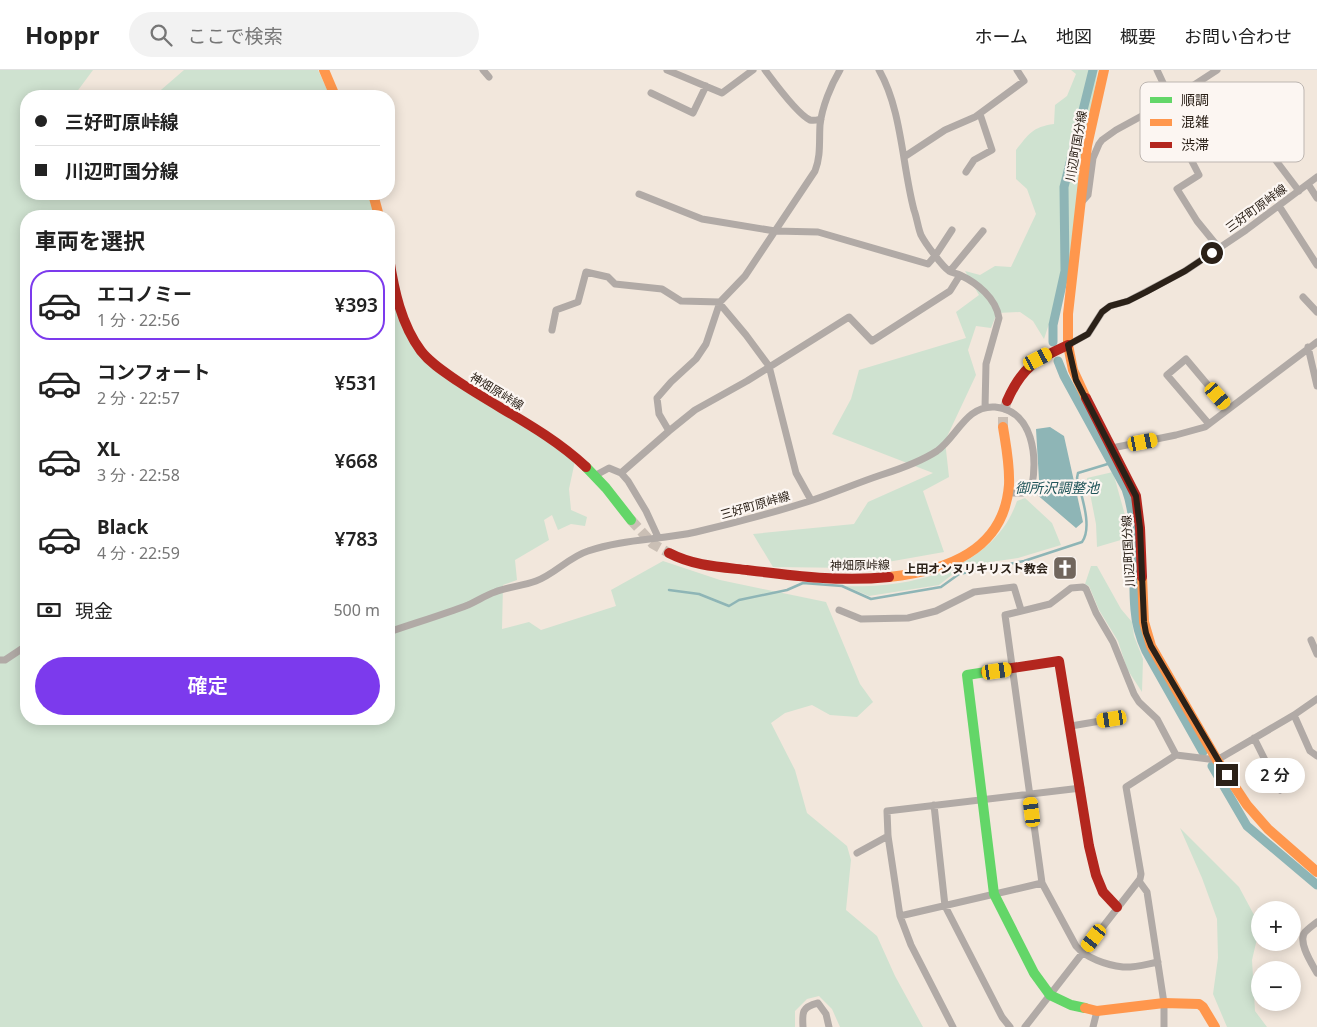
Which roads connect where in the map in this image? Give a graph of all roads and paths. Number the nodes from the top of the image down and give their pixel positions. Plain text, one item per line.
1 (324, 70) edge
2 (483, 70) edge
3 (667, 70) edge
4 (753, 70) edge
5 (765, 70) edge
6 (840, 70) edge
7 (879, 70) edge
8 (1017, 70) edge
9 (1104, 70) edge
10 (1157, 70) edge
11 (1217, 70) edge
12 (678, 72) edge
13 (489, 78) dead end
14 (1163, 82) edge
15 (1199, 82) edge
16 (706, 86) junction
17 (332, 90) edge
18 (651, 93) dead end
19 (980, 114) junction
20 (1140, 117) edge
21 (821, 119) junction
22 (904, 157) junction
23 (1193, 162) edge
24 (1277, 162) edge
25 (966, 172) dead end
26 (1317, 177) edge
27 (1308, 184) junction
28 (1299, 191) junction
29 (639, 194) dead end
30 (1317, 198) edge
31 (1079, 205) junction
32 (1279, 206) junction
33 (952, 230) dead end
34 (775, 231) junction
35 (983, 231) dead end
36 (1219, 248) junction
37 (935, 256) junction
38 (1317, 265) edge
39 (950, 271) junction
40 (960, 275) junction
41 (395, 291) edge
42 (1303, 297) dead end
43 (720, 303) junction
44 (1317, 312) edge
45 (552, 330) dead end
46 (1317, 342) edge
47 (1068, 345) junction
48 (1308, 347) junction
49 (769, 366) junction
50 (1317, 386) edge
51 (1006, 401) tunnel mouth
52 (985, 408) junction
53 (1228, 409) junction
54 (1209, 424) junction
55 (1003, 427) tunnel mouth
56 (669, 431) junction
57 (1112, 448) junction
58 (621, 473) junction
59 (596, 476) junction
60 (1009, 493) junction
61 (812, 500) junction
62 (631, 520) tunnel mouth
63 (658, 538) junction
64 (668, 554) tunnel mouth
65 (839, 610) dead end
66 (1021, 610) junction
67 (395, 630) edge
68 (1311, 640) dead end
69 (20, 650) edge
70 (1317, 654) edge
71 (0, 660) edge
72 (1013, 668) junction
73 (1317, 699) edge
74 (1294, 715) junction
75 (1112, 719) dead end
76 (1071, 726) junction
77 (1254, 738) junction
78 (1176, 755) junction
79 (1317, 756) edge
80 (1216, 760) junction
81 (1081, 788) junction
82 (1280, 790) dead end
83 (1030, 794) junction
84 (982, 800) junction
85 (934, 805) junction
86 (888, 836) junction
87 (858, 853) dead end
88 (1317, 872) edge
89 (1139, 881) junction
90 (1042, 883) junction
91 (994, 894) junction
92 (945, 906) junction
93 (1117, 907) junction
94 (900, 916) junction
95 (1317, 922) edge
96 (1083, 953) junction
97 (1158, 962) junction
98 (1317, 973) edge
99 (1050, 995) junction
100 (1164, 1003) junction
101 (1097, 1011) junction
102 (803, 1027) edge
103 (829, 1027) edge
104 (953, 1027) edge
105 (1010, 1027) edge
106 (1025, 1027) edge
107 (1093, 1027) edge
108 (1164, 1027) edge
109 (1215, 1027) edge

1 - 17 street
2 - 13 street
3 - 12 street
4 - 16 street
5 - 21 street
6 - 21 street
7 - 22 street
8 - 19 street
9 - 31 street, 川辺町国分線
10 - 14 street
11 - 15 street
12 - 16 street
16 - 18 street
19 - 22 street
19 - 25 street
20 - 31 street
21 - 34 street
22 - 37 street
23 - 36 street
24 - 28 street
26 - 27 street, 三好町原峠線
27 - 28 street, 三好町原峠線
27 - 30 street
28 - 32 street, 三好町原峠線
29 - 34 street
31 - 47 street, 川辺町国分線
32 - 36 street, 三好町原峠線
32 - 38 street
33 - 37 street
34 - 37 street
34 - 43 street
35 - 39 street
36 - 47 street, 三好町原峠線
37 - 39 street
39 - 40 street
40 - 49 street
40 - 52 street
41 - 59 street, 神畑原峠線
42 - 44 street
43 - 45 street
43 - 49 street
43 - 56 street
46 - 48 street
47 - 51 street
47 - 57 street, 川辺町国分線
48 - 50 street
48 - 53 street
49 - 56 street
49 - 61 street
52 - 60 street
52 - 61 street, 三好町原峠線
53 - 54 street
53 - 54 street
54 - 57 street
55 - 60 street, 神畑原峠線
56 - 58 street
57 - 80 street, 川辺町国分線
58 - 59 street
58 - 63 street
59 - 62 street, 神畑原峠線
60 - 64 street, 神畑原峠線
61 - 63 street, 三好町原峠線
63 - 67 street, 三好町原峠線
65 - 66 street
66 - 72 street
66 - 78 street
68 - 70 street
69 - 71 street
72 - 76 street
72 - 83 street
72 - 84 street
73 - 74 street
74 - 77 street
74 - 79 street
75 - 76 street
76 - 81 street
77 - 80 street
77 - 82 street
78 - 80 street
78 - 89 street
80 - 88 street, 川辺町国分線
81 - 83 street
81 - 93 street
83 - 84 street
83 - 90 street
84 - 85 street
84 - 91 street
85 - 86 street
85 - 92 street
86 - 87 street
86 - 94 street
89 - 93 street
89 - 97 street
90 - 91 street
90 - 96 street
91 - 92 street
91 - 99 street
92 - 94 street
92 - 105 street
93 - 96 street
94 - 104 street
95 - 98 street
96 - 97 street
96 - 99 street
97 - 100 street
99 - 101 street
99 - 106 street
100 - 101 street
100 - 108 street
100 - 109 street
101 - 107 street
102 - 103 street

